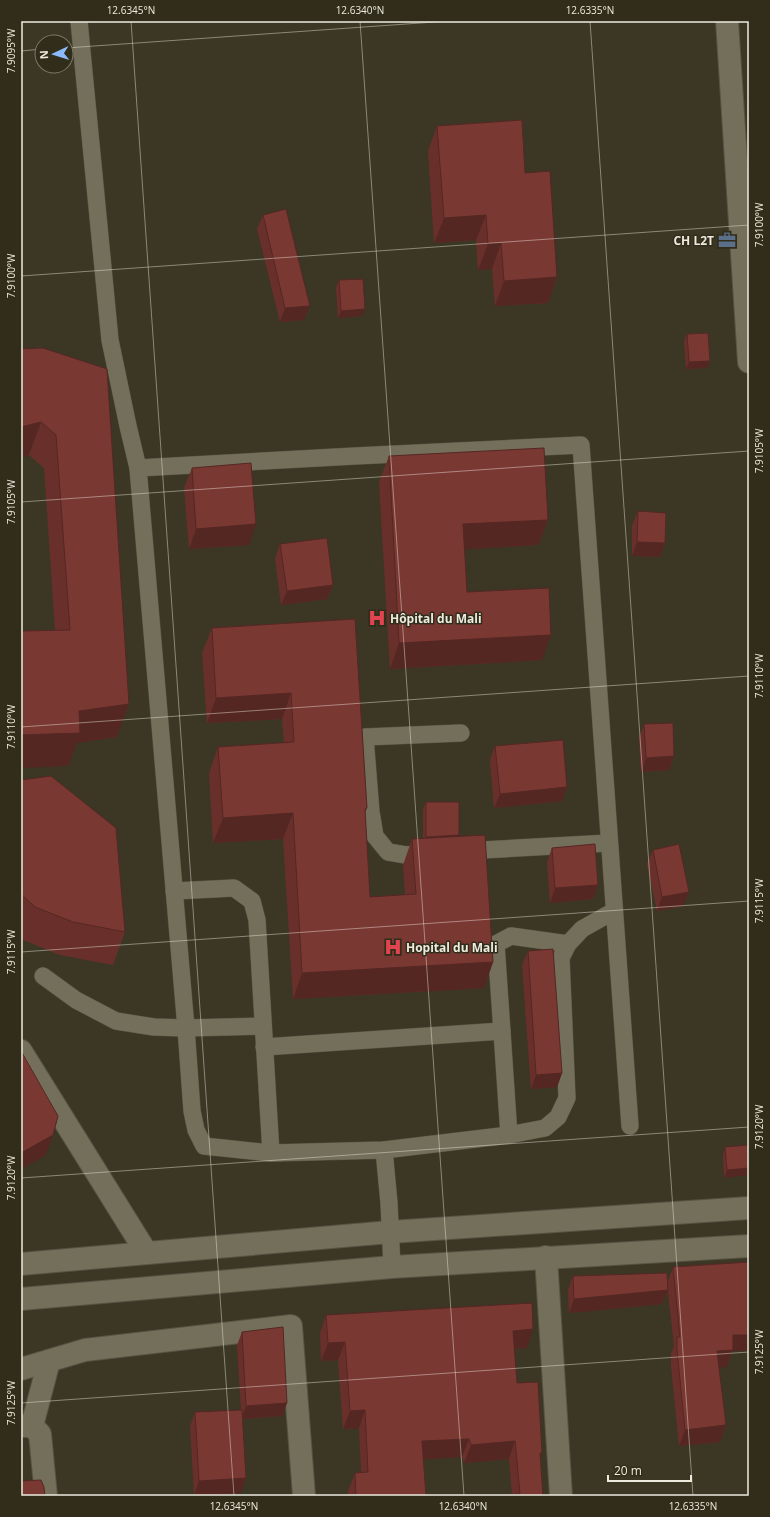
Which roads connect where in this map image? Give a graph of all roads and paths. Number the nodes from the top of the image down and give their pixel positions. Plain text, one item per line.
1 (79, 21) edge
2 (727, 21) edge
3 (742, 160) edge
4 (749, 362) edge
5 (138, 468) junction
6 (461, 733) dead end
7 (609, 843) junction
8 (174, 891) junction
9 (614, 911) junction
10 (568, 944) junction
11 (43, 976) dead end
12 (263, 1026) junction
13 (186, 1028) junction
14 (502, 1031) junction
15 (264, 1048) junction
16 (21, 1051) edge
17 (630, 1126) dead end
18 (510, 1135) junction
19 (384, 1150) junction
20 (271, 1152) junction
21 (749, 1208) edge
22 (390, 1232) junction
23 (749, 1246) edge
24 (146, 1252) junction
25 (546, 1257) junction
26 (21, 1264) edge
27 (392, 1267) junction
28 (21, 1299) edge
29 (49, 1361) junction
30 (21, 1369) edge
31 (26, 1426) edge
32 (46, 1496) edge
33 (304, 1496) edge
34 (561, 1496) edge

1 - 5 lane
2 - 3 street
3 - 4 street
5 - 7 lane
5 - 8 lane
6 - 7 lane
7 - 9 lane
8 - 12 lane
8 - 13 lane
9 - 10 lane
9 - 17 lane
10 - 14 lane
10 - 18 lane
11 - 13 lane
12 - 13 lane
12 - 15 lane
13 - 20 lane
14 - 15 lane
14 - 18 lane
15 - 20 lane
16 - 24 street
18 - 19 lane
19 - 20 lane
19 - 22 lane
21 - 22 street
22 - 24 street
22 - 27 lane
23 - 25 street
24 - 26 street
25 - 27 street
25 - 34 street
27 - 28 street
29 - 30 street
29 - 31 street
29 - 33 street
31 - 32 street

